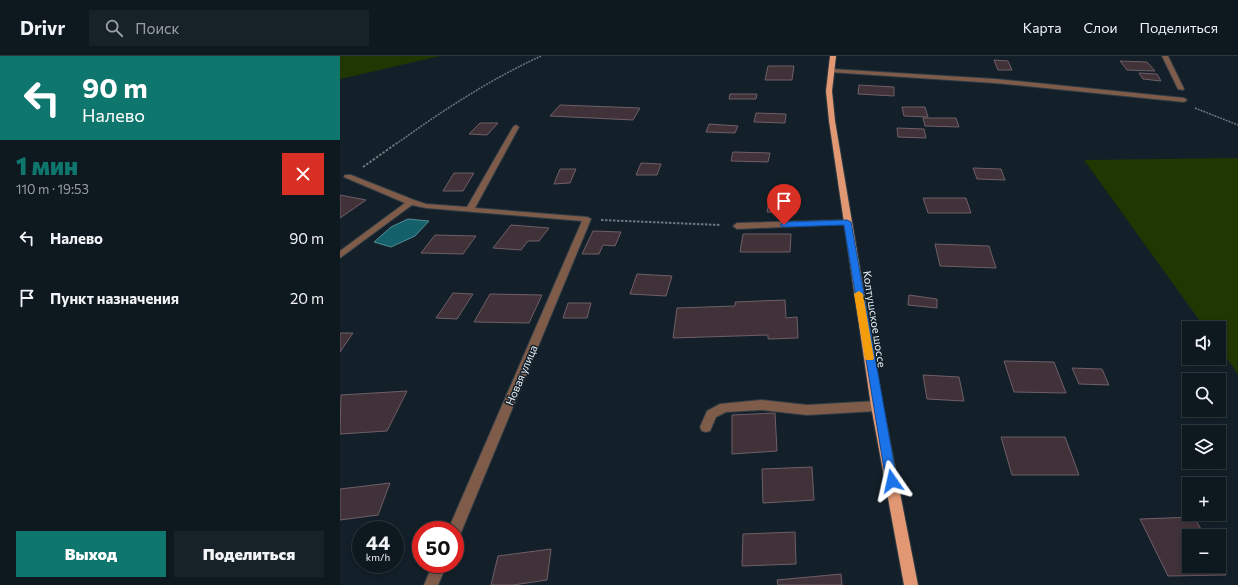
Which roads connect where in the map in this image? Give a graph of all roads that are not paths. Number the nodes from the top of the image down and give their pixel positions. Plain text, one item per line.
1 (833, 56) edge
2 (1165, 56) edge
3 (831, 71) junction
4 (1181, 88) dead end
5 (1184, 100) road end
6 (516, 127) dead end
7 (348, 177) road end
8 (411, 202) junction
9 (470, 209) junction
10 (847, 222) junction
11 (737, 226) road end
12 (340, 255) edge
13 (878, 406) junction
14 (706, 427) dead end
15 (459, 521) edge
16 (436, 573) edge
17 (431, 585) edge
18 (911, 585) edge

1 - 3 main road, Колтушское шоссе
2 - 4 street
3 - 5 street
3 - 10 main road, Колтушское шоссе
6 - 9 street
7 - 8 street
8 - 9 street
8 - 12 street
9 - 15 street, Новая улица
10 - 11 street
10 - 13 main road, Колтушское шоссе
13 - 14 street
13 - 18 main road, Колтушское шоссе
16 - 17 street

